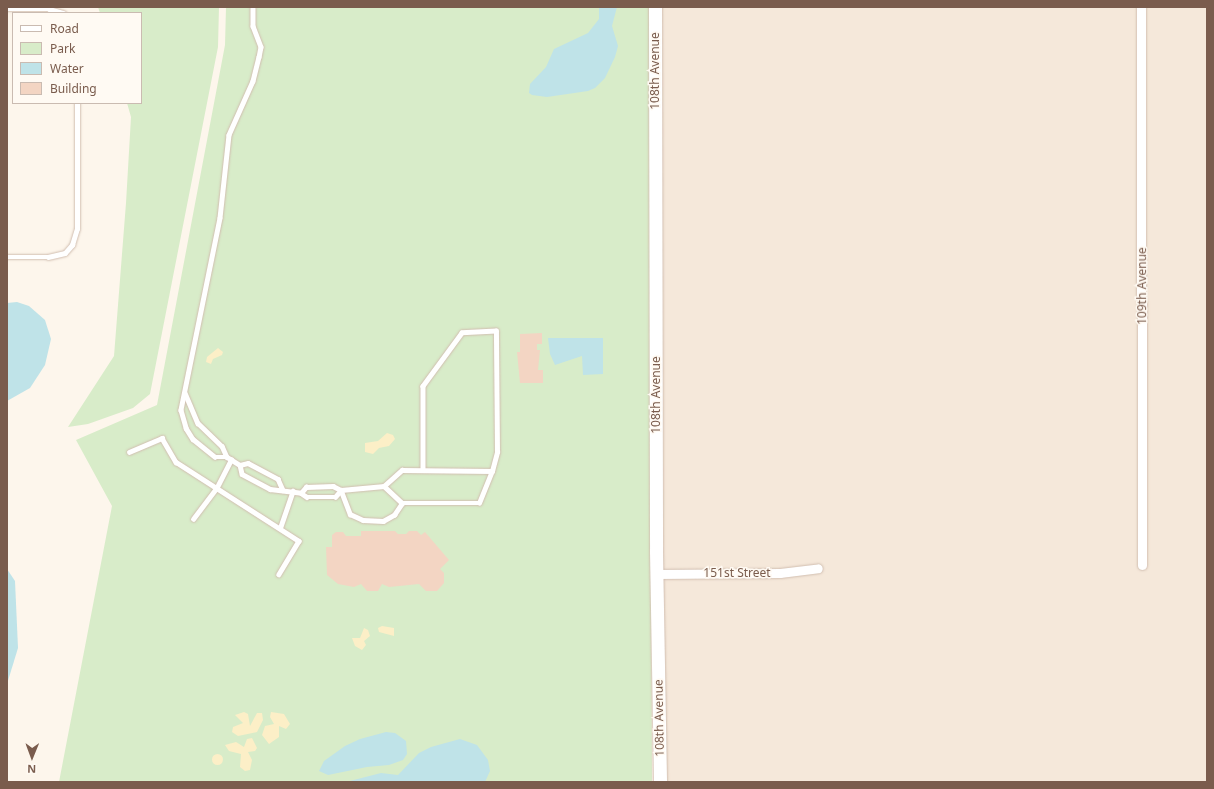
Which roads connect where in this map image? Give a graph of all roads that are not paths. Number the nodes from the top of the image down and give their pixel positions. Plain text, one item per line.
1 (253, 7) edge
2 (655, 7) edge
3 (1141, 7) edge
4 (7, 9) edge
5 (60, 12) edge
6 (77, 104) edge
7 (7, 257) edge
8 (185, 393) junction
9 (129, 452) dead end
10 (229, 459) junction
11 (240, 465) junction
12 (423, 470) junction
13 (492, 471) junction
14 (384, 486) junction
15 (216, 489) junction
16 (283, 490) junction
17 (341, 490) junction
18 (292, 491) junction
19 (301, 493) junction
20 (402, 503) junction
21 (193, 519) dead end
22 (280, 528) junction
23 (1142, 565) dead end
24 (818, 568) dead end
25 (278, 574) dead end
26 (656, 574) junction
27 (660, 782) edge

1 - 8 lane
2 - 26 street, 108th Avenue
3 - 23 street, 109th Avenue
4 - 5 lane
6 - 7 lane
8 - 10 lane
8 - 10 lane
9 - 15 lane
10 - 11 lane
10 - 15 lane
11 - 16 lane
11 - 16 lane
12 - 13 lane
12 - 13 lane
12 - 14 lane
13 - 20 lane
14 - 17 lane
14 - 20 lane
15 - 21 lane
15 - 22 lane
16 - 18 lane
17 - 19 lane
17 - 19 lane
17 - 20 lane
18 - 19 lane
18 - 22 lane
22 - 25 lane
24 - 26 street, 151st Street
26 - 27 street, 108th Avenue

